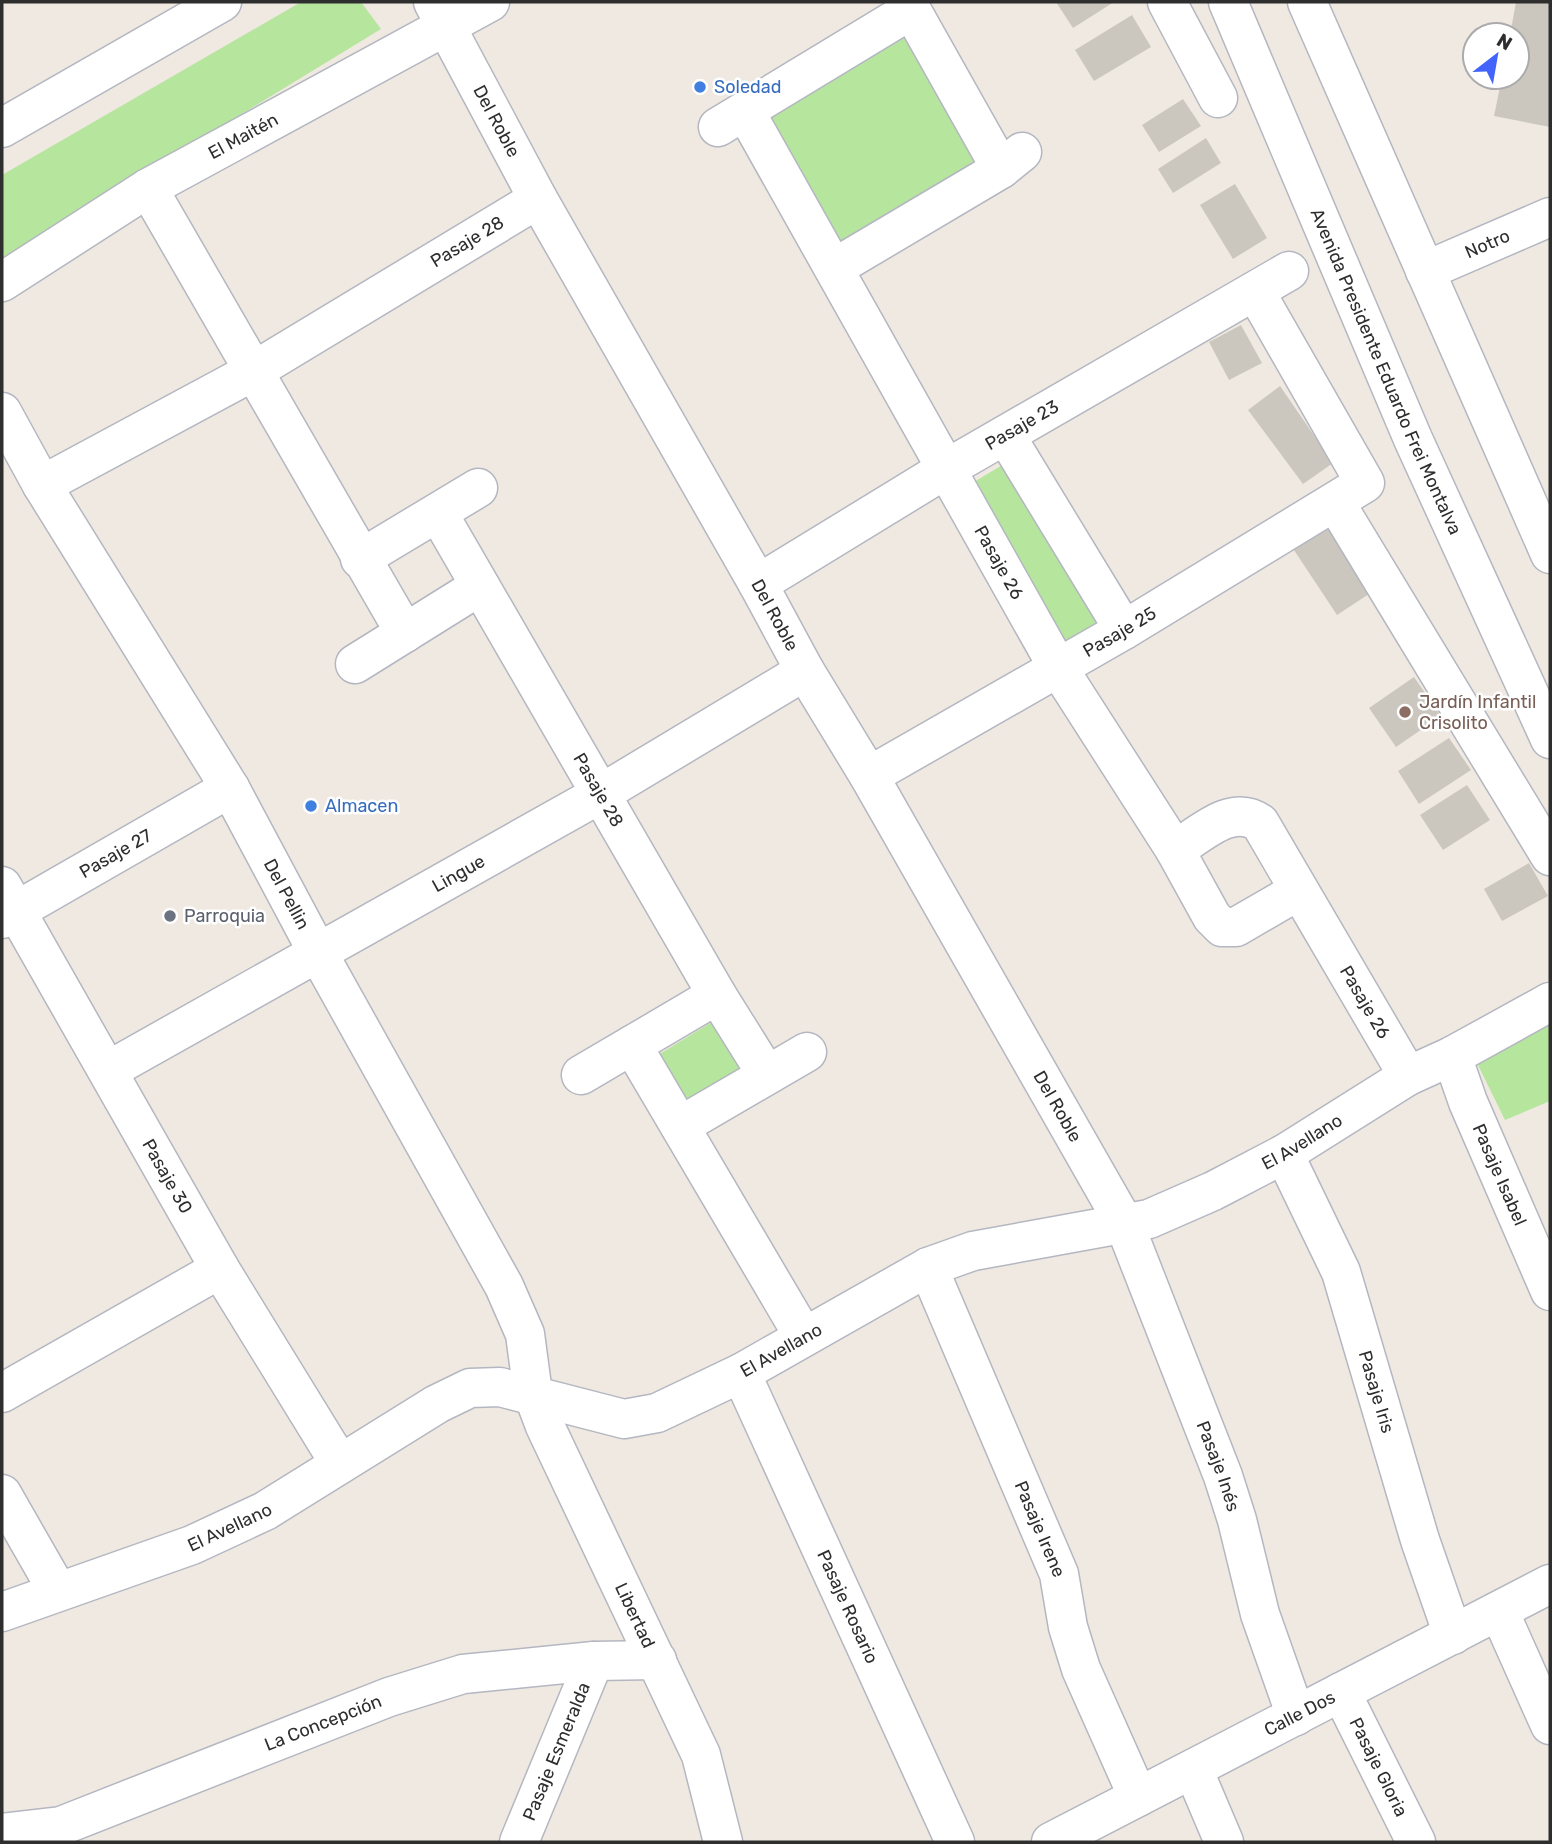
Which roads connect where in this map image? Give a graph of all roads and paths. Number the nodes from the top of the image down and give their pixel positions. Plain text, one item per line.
1 (222, 2) edge
2 (490, 2) edge
3 (1167, 2) edge
4 (1228, 2) edge
5 (1307, 2) edge
6 (909, 6) edge
7 (439, 14) edge
8 (1218, 98) dead end
9 (2, 128) edge
10 (148, 188) junction
11 (538, 199) junction
12 (1550, 217) edge
13 (834, 268) junction
14 (1289, 271) dead end
15 (1425, 271) junction
16 (2, 282) edge
17 (1255, 291) junction
18 (252, 372) junction
19 (2, 412) edge
20 (1006, 436) junction
21 (946, 469) junction
22 (42, 485) junction
23 (478, 488) dead end
24 (1350, 492) junction
25 (438, 513) junction
26 (1550, 554) edge
27 (360, 559) junction
28 (758, 584) junction
29 (480, 586) junction
30 (1124, 630) junction
31 (405, 633) junction
32 (355, 664) dead end
33 (1058, 666) junction
34 (805, 671) junction
35 (1550, 739) edge
36 (869, 775) junction
37 (230, 788) junction
38 (602, 793) junction
39 (1175, 849) junction
40 (1550, 856) edge
41 (1298, 891) junction
42 (7, 905) edge
43 (318, 953) junction
44 (717, 995) junction
45 (1550, 1002) edge
46 (632, 1045) junction
47 (807, 1052) dead end
48 (1452, 1056) junction
49 (109, 1070) junction
50 (581, 1075) dead end
51 (767, 1075) junction
52 (1408, 1076) junction
53 (680, 1126) junction
54 (1284, 1154) junction
55 (1124, 1223) junction
56 (928, 1267) junction
57 (220, 1269) junction
58 (1550, 1291) edge
59 (804, 1337) junction
60 (741, 1373) junction
61 (2, 1393) edge
62 (533, 1394) junction
63 (340, 1464) junction
64 (2, 1494) edge
65 (1550, 1584) edge
66 (57, 1590) junction
67 (1499, 1611) junction
68 (2, 1612) edge
69 (1453, 1635) junction
70 (657, 1660) junction
71 (594, 1661) junction
72 (1341, 1692) junction
73 (1296, 1716) junction
74 (1550, 1725) edge
75 (1193, 1769) junction
76 (1138, 1797) junction
77 (2, 1833) edge
78 (57, 1834) edge
79 (519, 1842) edge
80 (723, 1842) edge
81 (955, 1842) edge
82 (1051, 1842) edge
83 (1224, 1842) edge
84 (1416, 1842) edge

1 - 9 street
2 - 7 street, El Maitén
3 - 8 street
4 - 35 street, Avenida Presidente Eduardo Frei Montalva
5 - 15 street
6 - 13 street, Pasaje 26
6 - 13 street, Pasaje 26
7 - 10 street, El Maitén
7 - 11 street, Del Roble
10 - 16 street, El Maitén
10 - 18 street
11 - 18 street, Pasaje 28
11 - 28 street, Del Roble
12 - 15 street, Notro
13 - 21 street, Pasaje 26
14 - 17 street, Pasaje 23
15 - 26 street
17 - 20 street, Pasaje 23
17 - 24 street
18 - 22 street, Pasaje 28
18 - 27 street
19 - 22 street, Del Pellin
20 - 21 street, Pasaje 23
20 - 30 street
21 - 28 street, Pasaje 23
21 - 33 street, Pasaje 26
22 - 37 street, Del Pellin
23 - 25 street
24 - 30 street, Pasaje 25
24 - 40 street
25 - 27 street
25 - 29 street, Pasaje 28
27 - 31 street
28 - 34 street, Del Roble
29 - 31 street
29 - 38 street, Pasaje 28
30 - 33 street, Pasaje 25
31 - 32 street
33 - 36 street, Pasaje 25
33 - 39 street, Pasaje 26
34 - 36 street, Del Roble
34 - 38 street, Lingue
36 - 55 street, Del Roble
37 - 42 street, Pasaje 27
37 - 43 street, Del Pellin
38 - 43 street, Lingue
38 - 44 street, Pasaje 28
39 - 41 street, Pasaje 26
39 - 41 street, Pasaje 26
41 - 52 street, Pasaje 26
42 - 49 street, Pasaje 30
43 - 49 street, Lingue
43 - 62 street, Del Pellin
44 - 46 street
44 - 51 street, Pasaje 28
45 - 48 street, El Avellano
46 - 50 street
46 - 53 street
47 - 51 street
48 - 52 street, El Avellano
48 - 58 street, Pasaje Isabel
49 - 57 street, Pasaje 30
51 - 53 street
52 - 54 street, El Avellano
53 - 59 street
54 - 55 street, El Avellano
54 - 69 street, Pasaje Iris
55 - 56 street, El Avellano
55 - 73 street, Pasaje Inés
56 - 59 street, El Avellano
56 - 76 street, Pasaje Irene
57 - 61 street
57 - 63 street, Pasaje 30
59 - 60 street, El Avellano
60 - 62 street, El Avellano
60 - 81 street, Pasaje Rosario
62 - 63 street, El Avellano
62 - 70 street, Libertad
63 - 66 street, El Avellano
64 - 66 street
65 - 67 street, Calle Dos
66 - 68 street, El Avellano
67 - 69 street, Calle Dos
67 - 74 street
69 - 72 street, Calle Dos
70 - 71 street, La Concepción
70 - 80 street, Libertad
71 - 78 street, La Concepción
71 - 79 street, Pasaje Esmeralda
72 - 73 street, Calle Dos
72 - 84 street, Pasaje Gloria
73 - 75 street, Calle Dos
75 - 76 street, Calle Dos
75 - 83 street
76 - 82 street, Calle Dos
77 - 78 street, La Concepción

